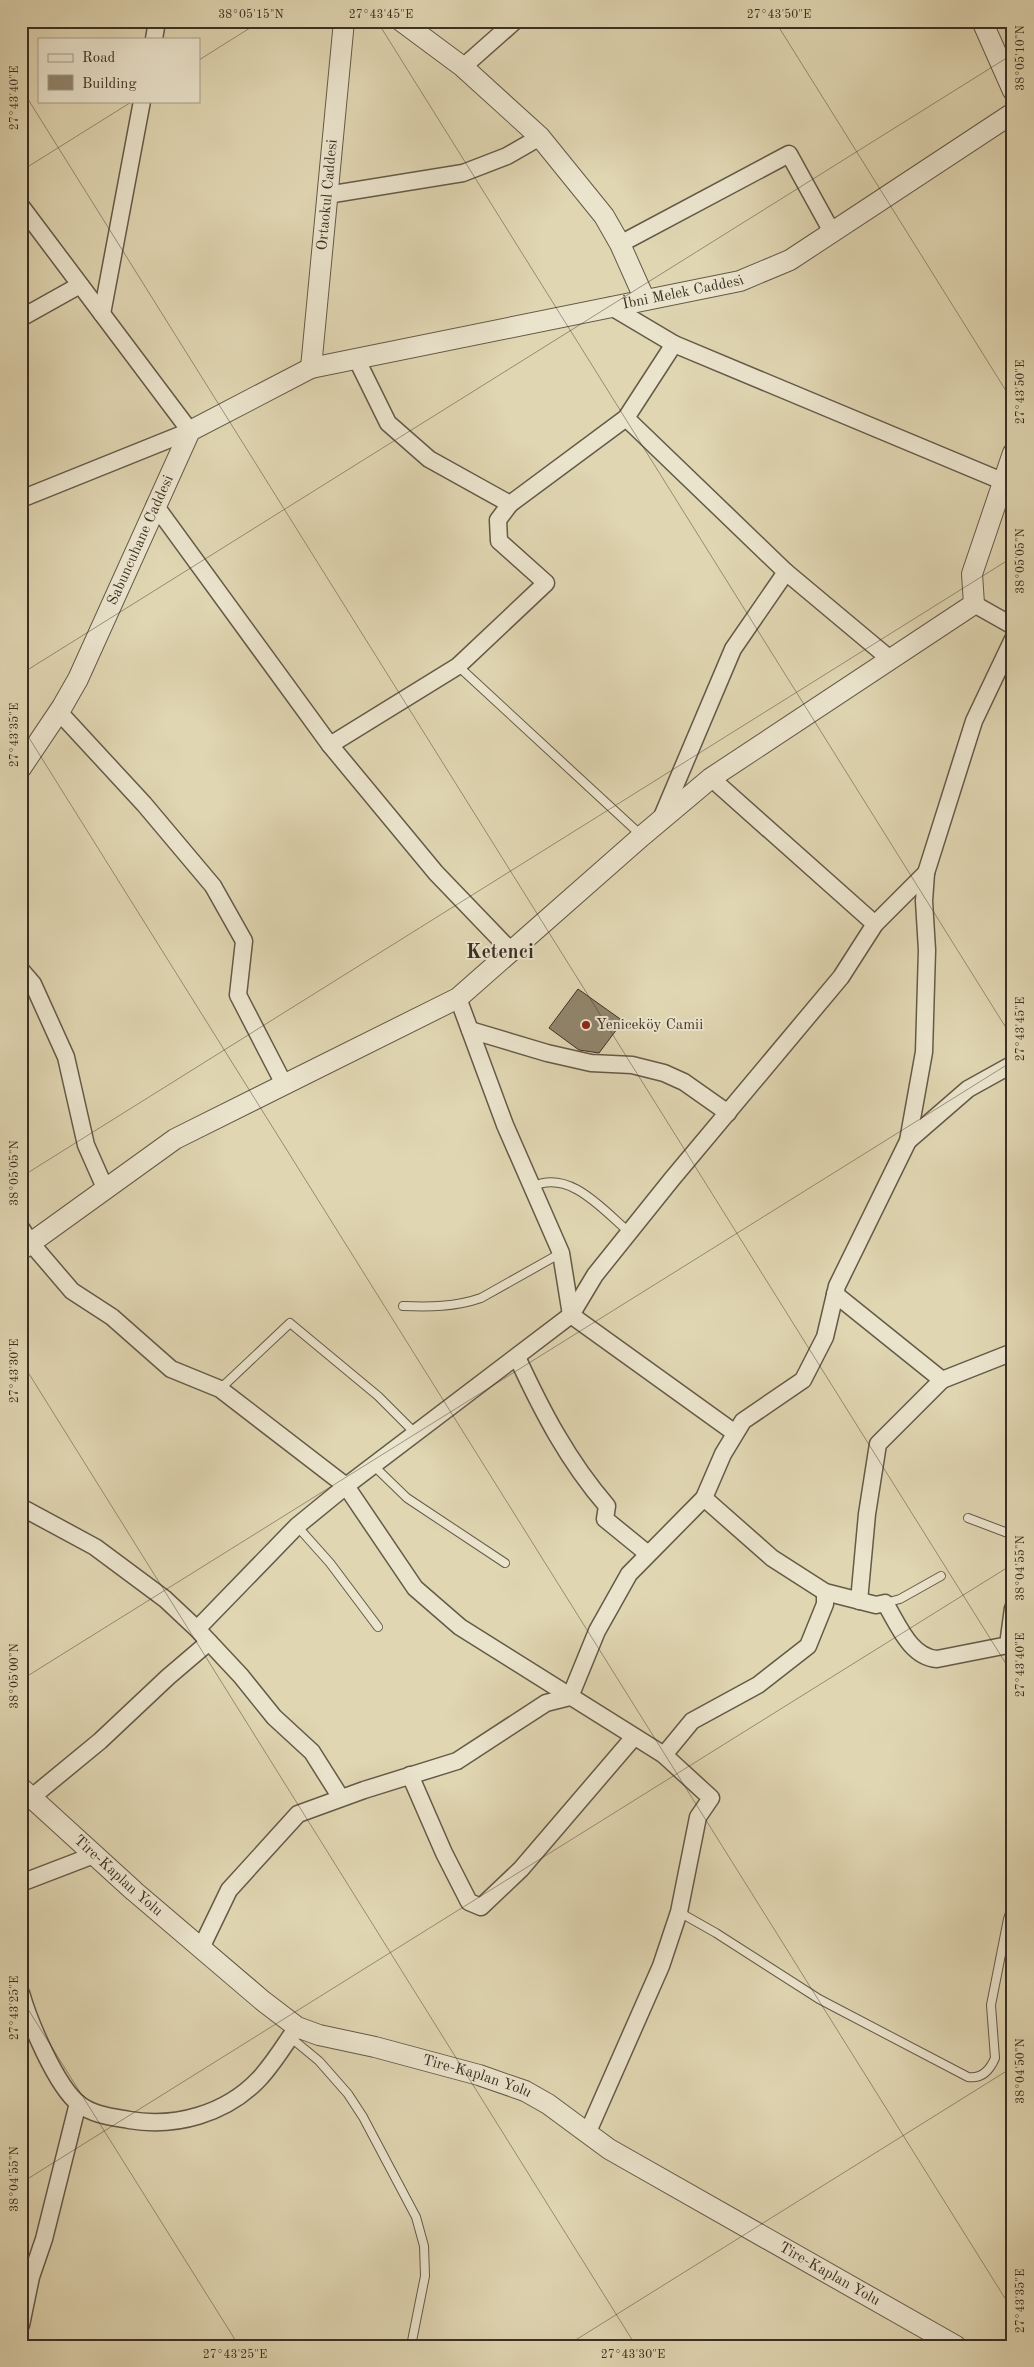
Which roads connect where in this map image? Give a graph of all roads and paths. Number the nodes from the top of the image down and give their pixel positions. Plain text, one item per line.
1 (157, 21) edge
2 (344, 21) edge
3 (401, 21) edge
4 (515, 21) edge
5 (982, 21) edge
6 (154, 38) edge
7 (464, 66) junction
8 (1013, 91) edge
9 (142, 102) edge
10 (1013, 113) edge
11 (540, 137) junction
12 (327, 195) junction
13 (21, 206) edge
14 (832, 232) junction
15 (620, 244) junction
16 (80, 285) junction
17 (645, 300) junction
18 (610, 306) junction
19 (102, 314) junction
20 (21, 318) edge
21 (674, 344) junction
22 (356, 358) junction
23 (311, 368) junction
24 (626, 418) junction
25 (190, 430) junction
26 (1013, 453) edge
27 (1008, 482) edge
28 (21, 499) edge
29 (510, 504) junction
30 (155, 505) junction
31 (786, 572) junction
32 (974, 604) junction
33 (1013, 626) edge
34 (1013, 639) edge
35 (890, 659) junction
36 (1008, 662) edge
37 (458, 666) junction
38 (59, 712) junction
39 (330, 745) junction
40 (21, 768) edge
41 (711, 778) junction
42 (661, 819) junction
43 (642, 836) junction
44 (926, 873) junction
45 (875, 924) junction
46 (511, 950) junction
47 (21, 970) edge
48 (458, 998) junction
49 (470, 1030) junction
50 (1013, 1064) edge
51 (284, 1084) junction
52 (728, 1113) junction
53 (908, 1141) junction
54 (532, 1187) junction
55 (105, 1188) junction
56 (629, 1232) junction
57 (24, 1240) edge
58 (561, 1253) junction
59 (835, 1294) junction
60 (403, 1306) dead end
61 (571, 1315) junction
62 (1013, 1352) edge
63 (517, 1357) junction
64 (942, 1380) junction
65 (220, 1389) junction
66 (735, 1433) junction
67 (416, 1434) junction
68 (374, 1466) junction
69 (346, 1486) junction
70 (704, 1498) junction
71 (21, 1507) edge
72 (968, 1518) dead end
73 (297, 1526) junction
74 (1013, 1535) edge
75 (648, 1554) junction
76 (506, 1563) dead end
77 (940, 1576) dead end
78 (825, 1592) junction
79 (860, 1601) junction
80 (884, 1603) junction
81 (1013, 1608) edge
82 (378, 1627) dead end
83 (197, 1629) junction
84 (209, 1642) junction
85 (570, 1697) junction
86 (634, 1737) junction
87 (664, 1755) junction
88 (410, 1775) junction
89 (26, 1793) edge
90 (341, 1798) junction
91 (94, 1855) junction
92 (21, 1883) edge
93 (1013, 1905) edge
94 (679, 1912) junction
95 (201, 1948) junction
96 (21, 1993) edge
97 (293, 2032) junction
98 (78, 2103) junction
99 (588, 2134) junction
100 (21, 2324) edge
101 (411, 2346) edge
102 (956, 2346) edge

1 - 6 street
2 - 12 street, Ortaokul Caddesi
3 - 7 street
4 - 7 street
5 - 8 street
7 - 11 street
9 - 19 street
10 - 14 street, İbni Melek Caddesi
11 - 12 street
11 - 15 street
12 - 23 street, Ortaokul Caddesi
13 - 16 street
14 - 15 street
14 - 17 street, İbni Melek Caddesi
15 - 17 street
16 - 19 street
16 - 20 street
17 - 18 street, İbni Melek Caddesi
18 - 21 street
18 - 22 street, İbni Melek Caddesi
19 - 25 street
21 - 24 street
21 - 27 street
22 - 23 street, İbni Melek Caddesi
22 - 29 street
23 - 25 street
24 - 29 street
24 - 31 street
25 - 28 street
25 - 30 street, Sabuncuhane Caddesi
26 - 27 street
27 - 32 street
29 - 37 street
30 - 38 street, Sabuncuhane Caddesi
30 - 39 street
31 - 35 street
31 - 42 street
32 - 33 street
32 - 35 street
34 - 36 street
35 - 41 street
36 - 44 street
37 - 39 street
37 - 43 lane
38 - 40 street, Sabuncuhane Caddesi
38 - 51 street
39 - 46 street
41 - 42 street
41 - 45 street
42 - 43 street
43 - 46 street
44 - 45 street
44 - 53 street
45 - 52 street
46 - 48 street
47 - 55 street
48 - 49 street
48 - 51 street
49 - 52 street
49 - 54 street
50 - 53 street
51 - 55 street
52 - 56 street
53 - 59 street
54 - 56 lane
54 - 58 street
55 - 57 street
56 - 61 street
57 - 65 street
58 - 60 lane
58 - 61 street
59 - 64 street
59 - 66 street
61 - 63 street
61 - 66 street
62 - 64 street
63 - 67 street
63 - 75 street
64 - 79 street
65 - 67 lane
65 - 69 street
66 - 70 street
67 - 68 street
68 - 69 street
68 - 76 lane
69 - 73 street
69 - 85 street
70 - 75 street
70 - 78 street
71 - 83 street
72 - 74 lane
73 - 82 lane
73 - 83 street
75 - 85 street
77 - 80 lane
78 - 79 street
78 - 87 street
79 - 80 street
80 - 81 street
83 - 84 street
84 - 89 street
84 - 90 street
85 - 86 street
85 - 88 street
86 - 87 street
86 - 88 street
87 - 94 street
88 - 90 street
89 - 91 street, Tire-Kaplan Yolu
90 - 95 street
91 - 92 street
91 - 95 street, Tire-Kaplan Yolu
93 - 94 lane
94 - 99 street
95 - 97 street, Tire-Kaplan Yolu
96 - 98 street
97 - 98 street
97 - 99 street, Tire-Kaplan Yolu
97 - 101 lane
98 - 100 street
99 - 102 street, Tire-Kaplan Yolu

